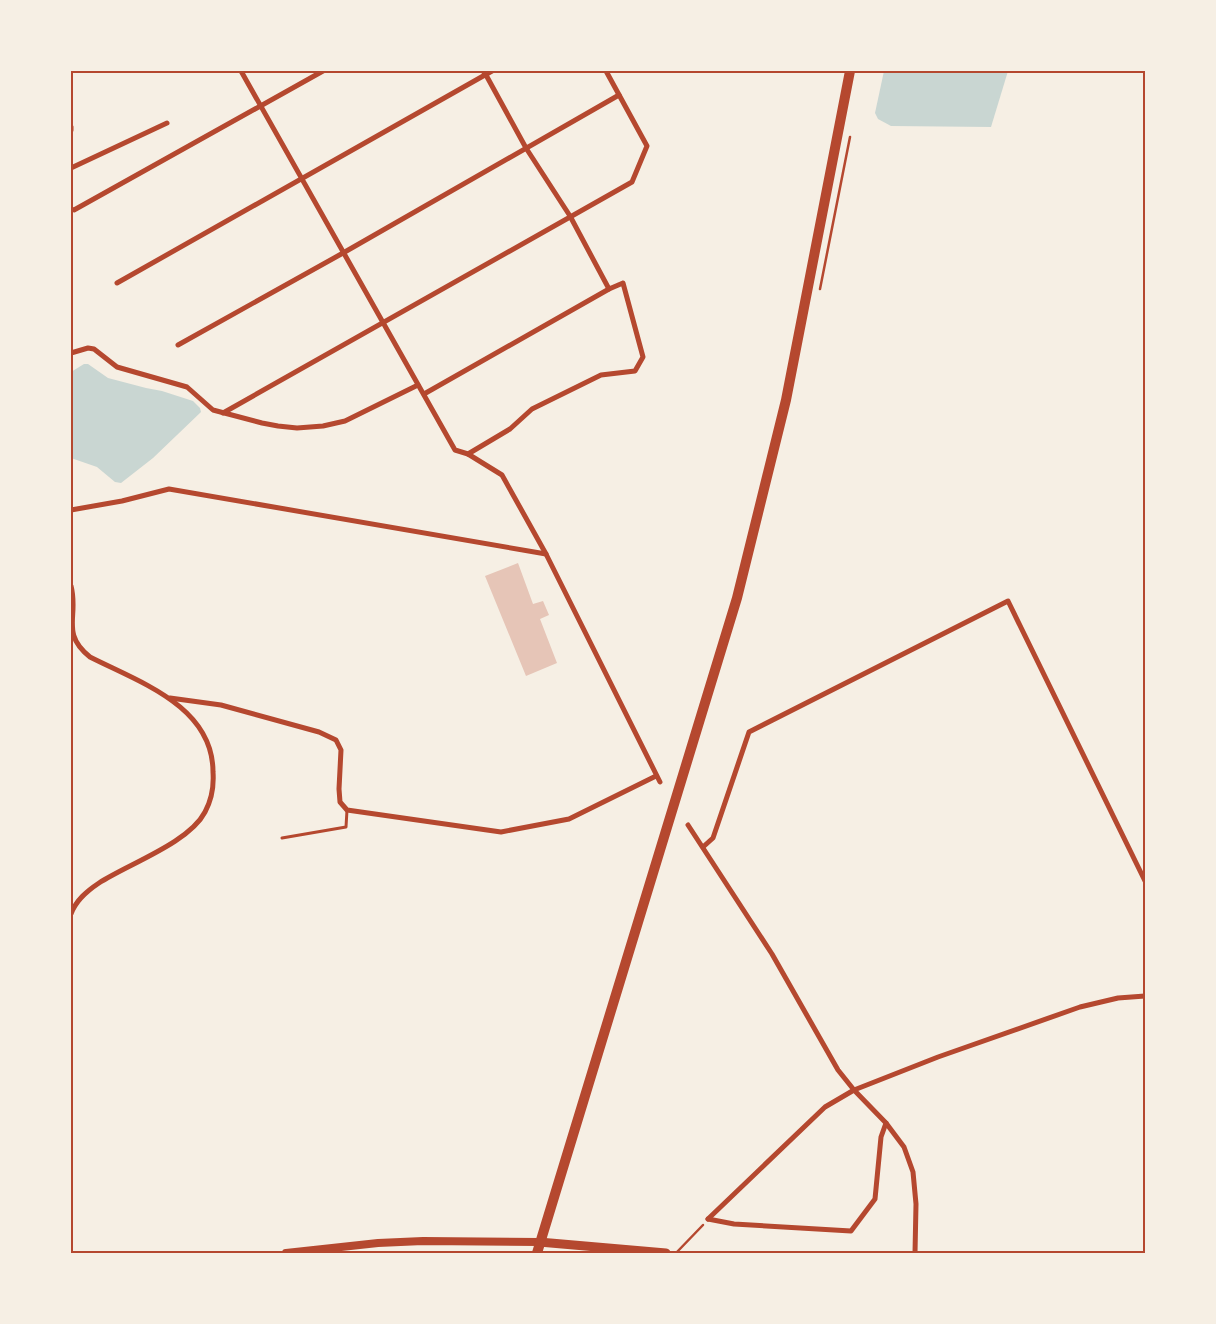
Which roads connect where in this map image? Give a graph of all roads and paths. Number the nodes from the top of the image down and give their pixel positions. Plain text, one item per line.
1 (241, 71) edge
2 (323, 71) edge
3 (492, 71) edge
4 (606, 71) edge
5 (850, 71) edge
6 (485, 73) edge
7 (619, 95) junction
8 (259, 106) junction
9 (167, 123) dead end
10 (526, 148) junction
11 (71, 168) edge
12 (302, 180) junction
13 (71, 209) edge
14 (570, 216) junction
15 (344, 253) junction
16 (117, 283) dead end
17 (609, 289) junction
18 (383, 322) junction
19 (178, 345) dead end
20 (71, 353) edge
21 (418, 385) junction
22 (424, 394) junction
23 (223, 413) junction
24 (468, 454) junction
25 (71, 510) edge
26 (546, 554) junction
27 (71, 586) edge
28 (74, 644) edge
29 (170, 698) junction
30 (656, 776) junction
31 (660, 782) dead end
32 (347, 810) junction
33 (688, 825) dead end
34 (282, 838) dead end
35 (702, 847) junction
36 (1145, 881) edge
37 (71, 914) edge
38 (1145, 996) edge
39 (854, 1090) junction
40 (886, 1123) junction
41 (708, 1219) junction
42 (539, 1242) junction
43 (286, 1253) edge
44 (537, 1253) edge
45 (666, 1253) edge
46 (676, 1253) edge
47 (915, 1253) edge

1 - 8 street
2 - 8 street
3 - 6 street
4 - 7 street
5 - 42 highway
6 - 10 street
6 - 12 street
7 - 10 street
7 - 14 street
8 - 12 street
8 - 13 street
9 - 11 street
10 - 14 street
10 - 15 street
12 - 15 street
12 - 16 street
14 - 17 street
14 - 18 street
15 - 18 street
15 - 19 street
17 - 22 street
17 - 24 street
18 - 21 street
18 - 23 street
20 - 23 street
21 - 22 street
21 - 23 street
22 - 24 street
24 - 26 street
25 - 26 street
26 - 30 street
27 - 28 street
28 - 29 street
29 - 32 street
29 - 37 street
30 - 31 street
30 - 32 street
32 - 34 lane
33 - 35 street
35 - 36 street
35 - 39 street
38 - 39 street
39 - 40 street
39 - 41 street
40 - 41 street
40 - 47 street
41 - 46 path
42 - 43 street
42 - 44 highway
42 - 45 main road

